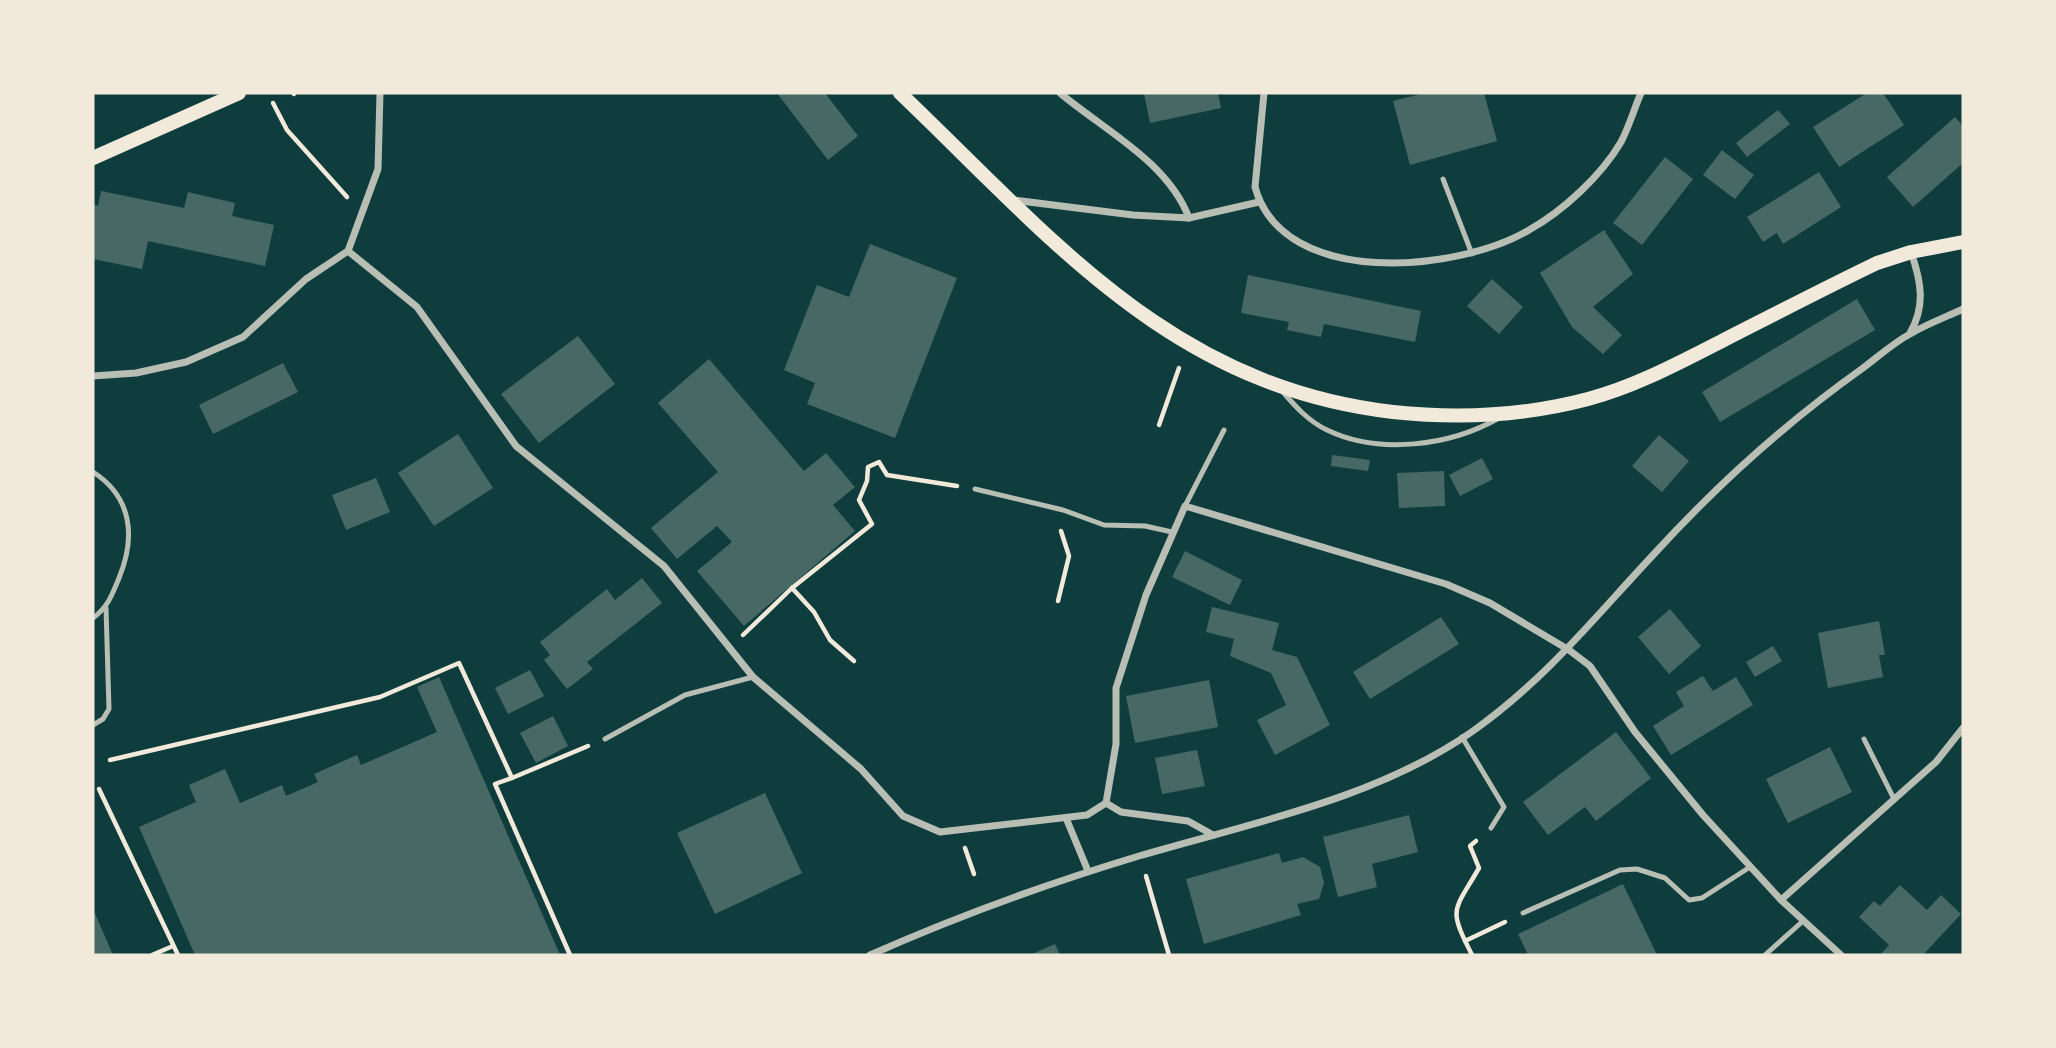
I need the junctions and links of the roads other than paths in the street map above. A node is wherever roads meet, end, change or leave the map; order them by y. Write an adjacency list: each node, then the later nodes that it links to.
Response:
1 (239, 93): 7 (main road)
2 (380, 93): 13 (street)
3 (900, 93): 9 (main road)
4 (1060, 93): 11 (street)
5 (1264, 93): 10 (street)
6 (1641, 93): 15 (street)
7 (93, 158)
8 (1443, 179): 15 (lane)
9 (1012, 200): 11 (street); 19 (main road)
10 (1259, 202): 11 (street); 15 (street)
11 (1189, 218)
12 (1963, 242): 14 (main road)
13 (348, 251): 18 (street); 29 (street)
14 (1911, 252): 17 (street); 20 (main road)
15 (1472, 254)
16 (1963, 309): 17 (street)
17 (1909, 334): 28 (street)
18 (93, 376)
19 (1280, 388): 20 (main road); 20 (lane)
20 (1508, 413)
21 (1224, 430): 24 (lane)
22 (93, 472): 26 (lane)
23 (975, 489): 25 (lane)
24 (1185, 506): 25 (street); 28 (street)
25 (1171, 532): 36 (street)
26 (106, 608): 27 (lane); 30 (lane)
27 (93, 618)
28 (1569, 650): 32 (street); 40 (street)
29 (753, 677): 33 (lane); 37 (street)
30 (93, 725)
31 (1963, 728): 35 (street)
32 (1462, 737): 38 (lane); 39 (street)
33 (605, 739)
34 (1864, 739): 35 (lane)
35 (1894, 799): 42 (street)
36 (1106, 803): 37 (street); 39 (street)
37 (1066, 818): 41 (street)
38 (1491, 828)
39 (1213, 835): 41 (street)
40 (1750, 867): 42 (street); 43 (lane)
41 (1088, 871): 45 (street)
42 (1781, 900): 44 (street)
43 (1523, 913)
44 (1803, 921): 46 (lane); 47 (street)
45 (870, 955)
46 (1765, 955)
47 (1841, 955)

